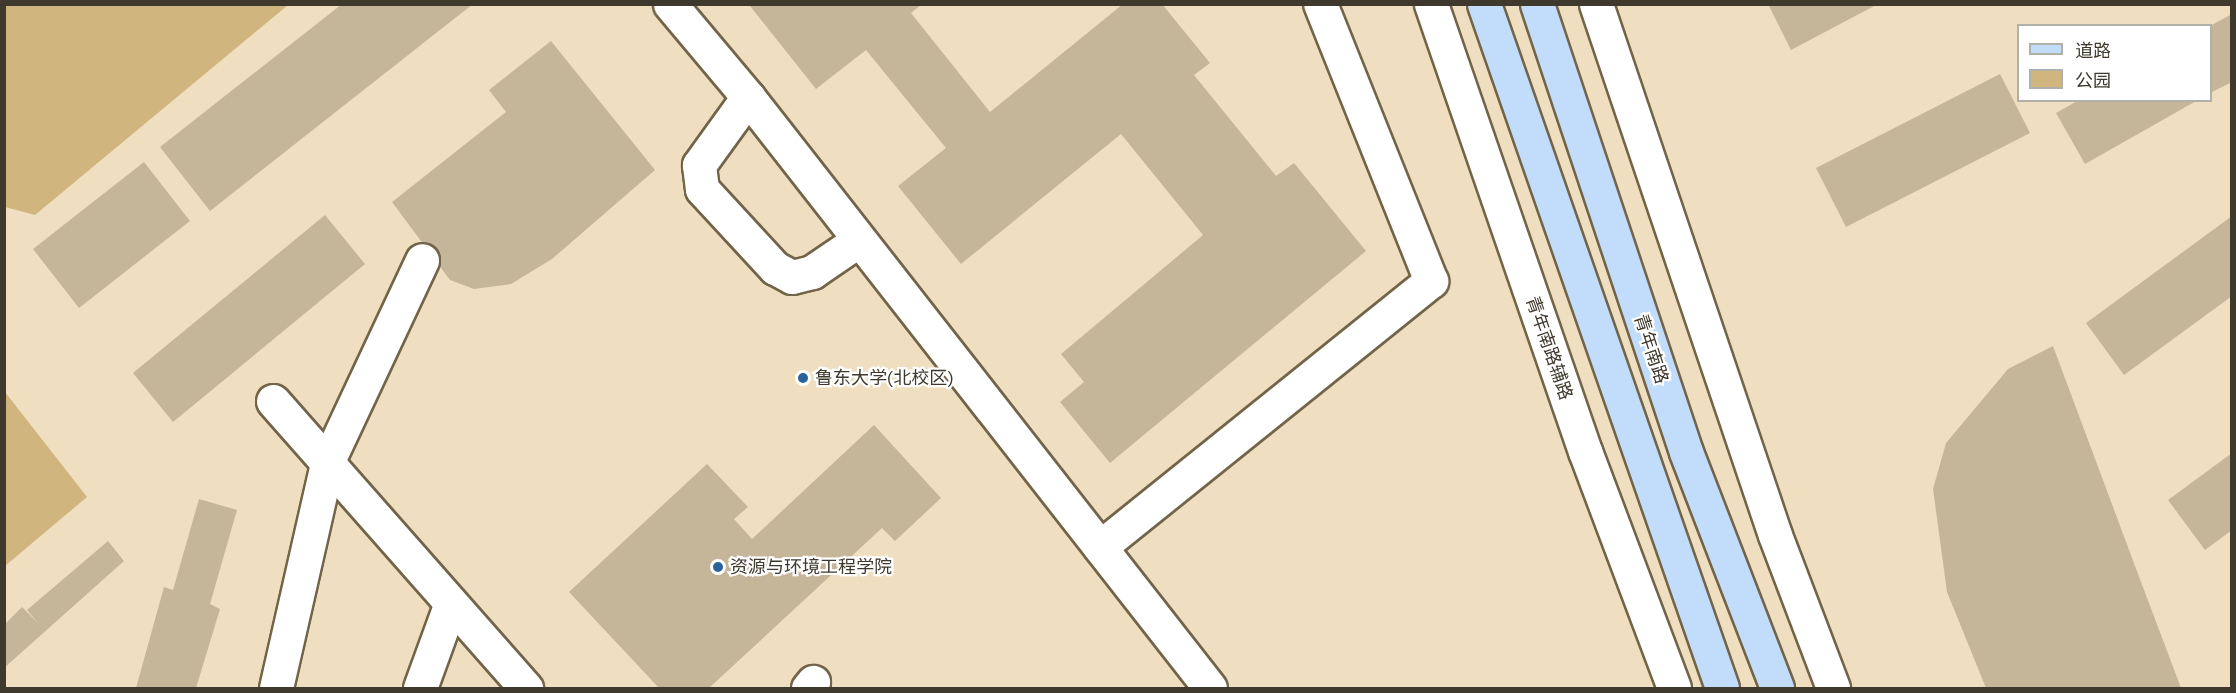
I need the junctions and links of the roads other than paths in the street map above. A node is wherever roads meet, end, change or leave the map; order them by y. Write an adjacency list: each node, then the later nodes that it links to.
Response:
1 (670, 4): 7 (lane)
2 (1320, 4): 12 (lane)
3 (1431, 4): 18 (lane, 青年南路辅路)
4 (1484, 4): 19 (main road)
5 (1537, 4): 20 (main road, 青年南路)
6 (1596, 4): 21 (lane)
7 (748, 97): 8 (lane); 8 (lane)
8 (859, 240): 12 (lane)
9 (422, 260): 11 (lane)
10 (273, 401): 11 (lane)
11 (327, 463): 13 (lane); 14 (lane)
12 (1100, 547): 17 (lane)
13 (451, 603): 15 (lane); 16 (lane)
14 (276, 688)
15 (420, 688)
16 (526, 688)
17 (1210, 688)
18 (1674, 688)
19 (1722, 688)
20 (1777, 688)
21 (1833, 688)

